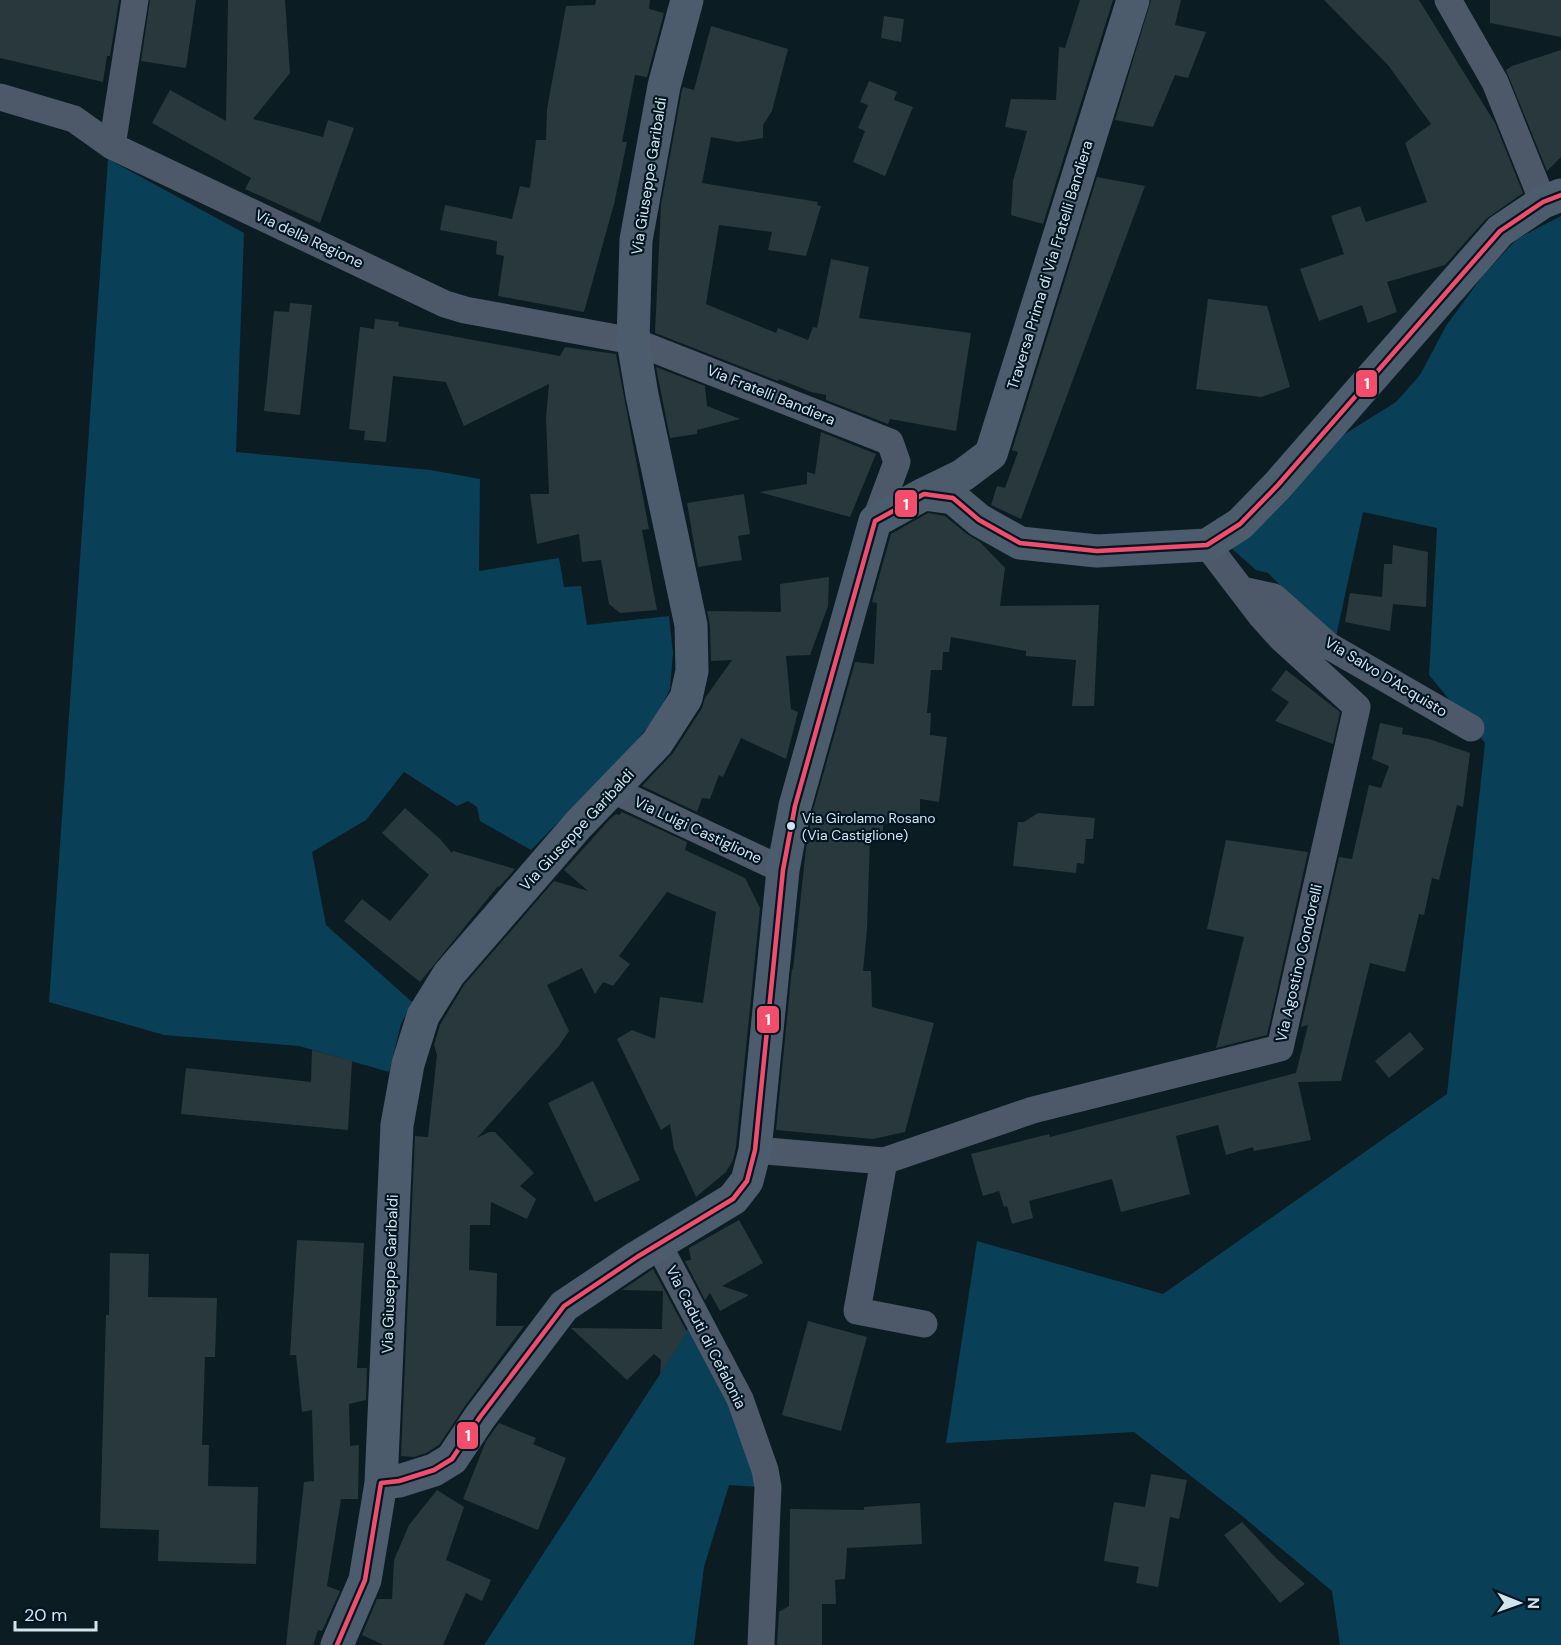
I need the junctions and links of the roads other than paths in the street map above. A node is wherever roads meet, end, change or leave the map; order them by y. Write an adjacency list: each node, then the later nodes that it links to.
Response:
1 (135, 0): 6 (street)
2 (687, 0): 8 (main road, Via Giuseppe Garibaldi)
3 (1133, 0): 9 (main road, Traversa Prima di Via Fratelli Bandiera)
4 (1448, 0): 7 (street)
5 (0, 97): 6 (street, Via della Regione)
6 (112, 146): 8 (street, Via della Regione)
7 (1552, 198): 11 (main road)
8 (633, 341): 10 (street, Via Fratelli Bandiera); 14 (main road, Via Giuseppe Garibaldi)
9 (924, 494): 10 (main road, Traversa Prima di Via Fratelli Bandiera); 11 (main road)
10 (875, 521): 15 (main road)
11 (1207, 545): 12 (street, Via Agostino Condorelli)
12 (1242, 590): 13 (street, Via Salvo D'Acquisto); 17 (street, Via Agostino Condorelli)
13 (1471, 728)
14 (613, 790): 15 (street, Via Luigi Castiglione); 20 (main road, Via Giuseppe Garibaldi)
15 (783, 870): 16 (main road)
16 (755, 1150): 17 (street, Via Agostino Condorelli); 18 (main road)
17 (884, 1161): 19 (street)
18 (658, 1244): 20 (main road); 21 (street, Via Caduti di Cefalonia)
19 (924, 1324)
20 (381, 1483): 22 (main road, Via Giuseppe Garibaldi)
21 (762, 1644)
22 (337, 1645)

